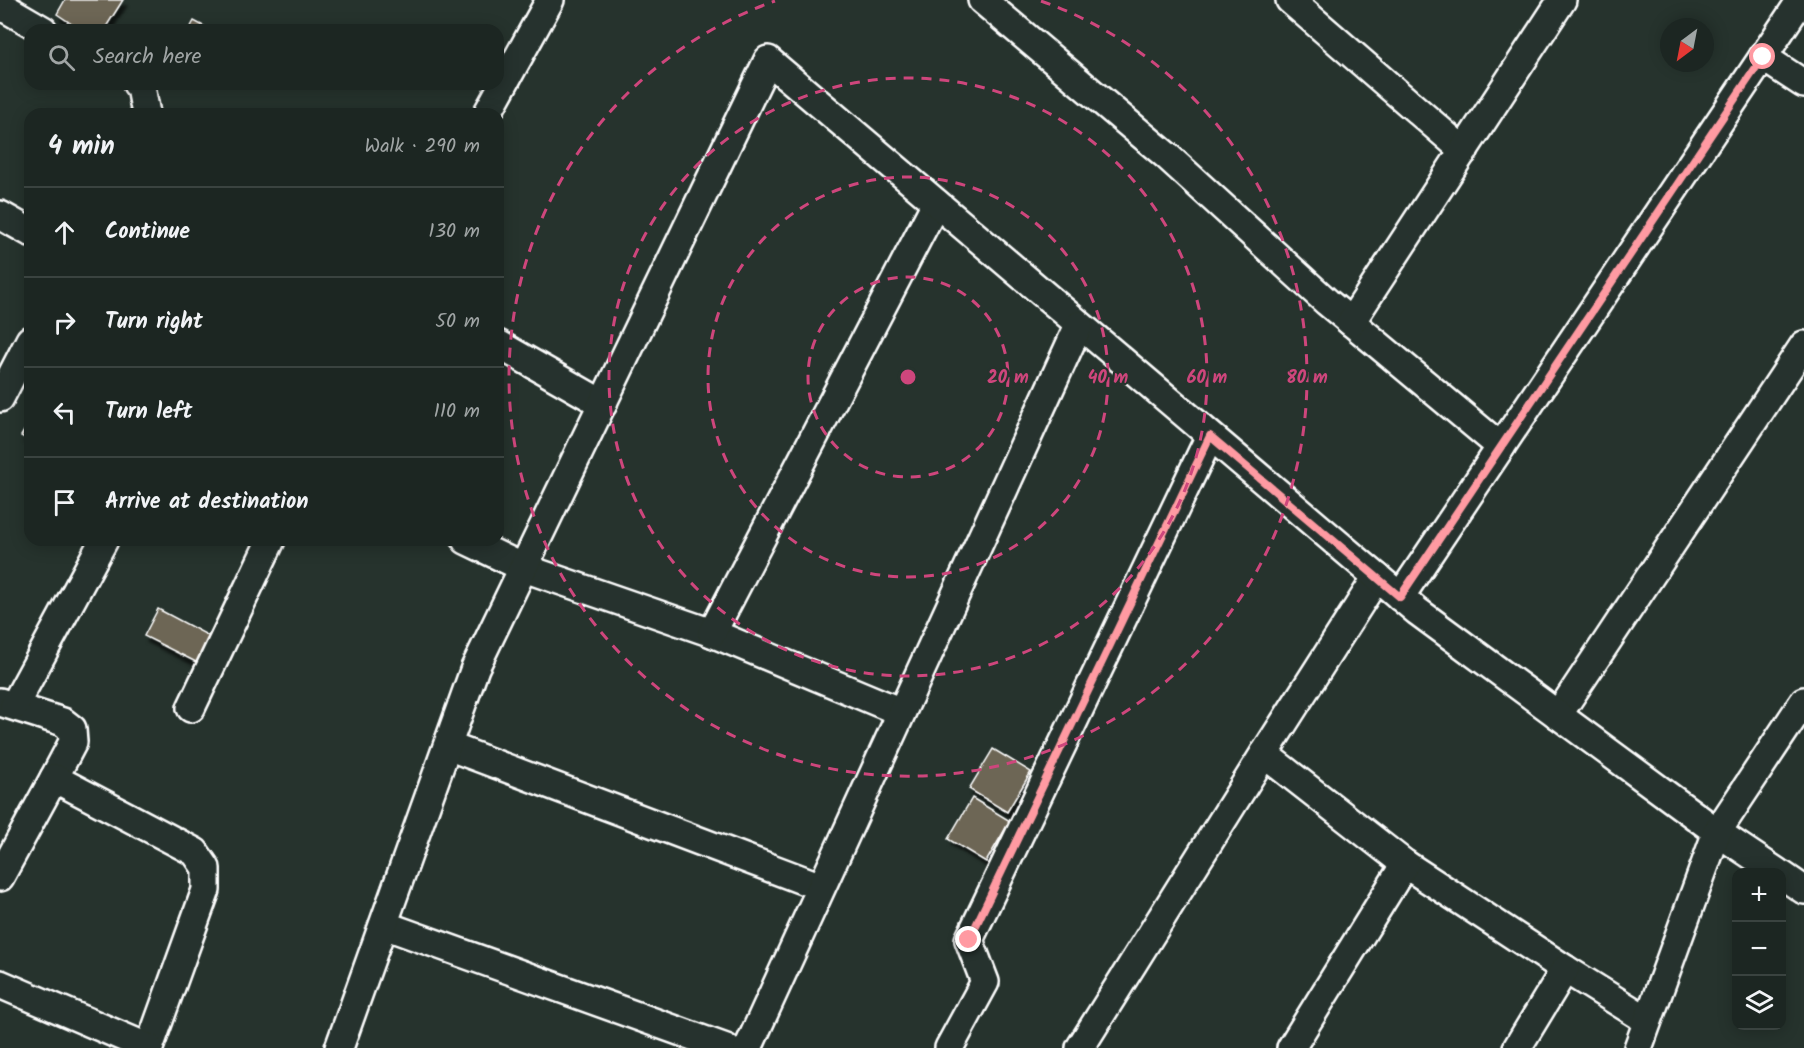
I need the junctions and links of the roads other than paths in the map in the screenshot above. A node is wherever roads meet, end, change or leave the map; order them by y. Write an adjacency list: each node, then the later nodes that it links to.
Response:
1 (982, 0): 19 (street)
2 (1290, 0): 15 (street)
3 (1562, 0): 15 (street)
4 (1801, 0): 8 (street)
5 (546, 1): 9 (street)
6 (0, 5): 7 (street)
7 (33, 24)
8 (1763, 57): 10 (street); 27 (street)
9 (504, 81)
10 (1804, 84)
11 (142, 90): 13 (street)
12 (500, 90): 14 (street)
13 (145, 108)
14 (490, 108)
15 (1464, 151): 19 (street)
16 (936, 203): 20 (street); 25 (street); 34 (street)
17 (0, 215): 18 (street)
18 (24, 229)
19 (1352, 322): 27 (street)
20 (1079, 325): 26 (street); 38 (street)
21 (1804, 345): 39 (street)
22 (504, 347): 25 (street)
23 (24, 352): 24 (street)
24 (0, 398)
25 (603, 404): 31 (street)
26 (1210, 436): 32 (street); 58 (street)
27 (1501, 447): 33 (street)
28 (100, 546): 36 (street)
29 (268, 546): 37 (street)
30 (478, 546): 31 (street)
31 (524, 568): 34 (street); 40 (street)
32 (1377, 577): 33 (street); 41 (street)
33 (1400, 597): 39 (street)
34 (712, 633): 38 (street)
35 (1804, 701): 43 (street)
36 (7, 704): 42 (street)
37 (191, 708)
38 (901, 712): 48 (street)
39 (1558, 715): 43 (street)
40 (448, 746): 48 (street); 50 (street)
41 (1264, 754): 44 (street); 59 (street)
42 (54, 778): 46 (street); 54 (street)
43 (1717, 832): 45 (street); 53 (street)
44 (1405, 864): 51 (street); 60 (street)
45 (1770, 868)
46 (0, 877)
47 (1786, 878): 49 (street)
48 (821, 888): 57 (street)
49 (1804, 890)
50 (384, 925): 55 (street); 56 (street)
51 (1565, 969): 53 (street); 61 (street)
52 (0, 984): 54 (street)
53 (1647, 1020): 62 (street)
54 (149, 1048)
55 (339, 1048)
56 (726, 1048)
57 (748, 1048)
58 (949, 1048)
59 (1080, 1048)
60 (1292, 1048)
61 (1517, 1048)
62 (1638, 1048)

